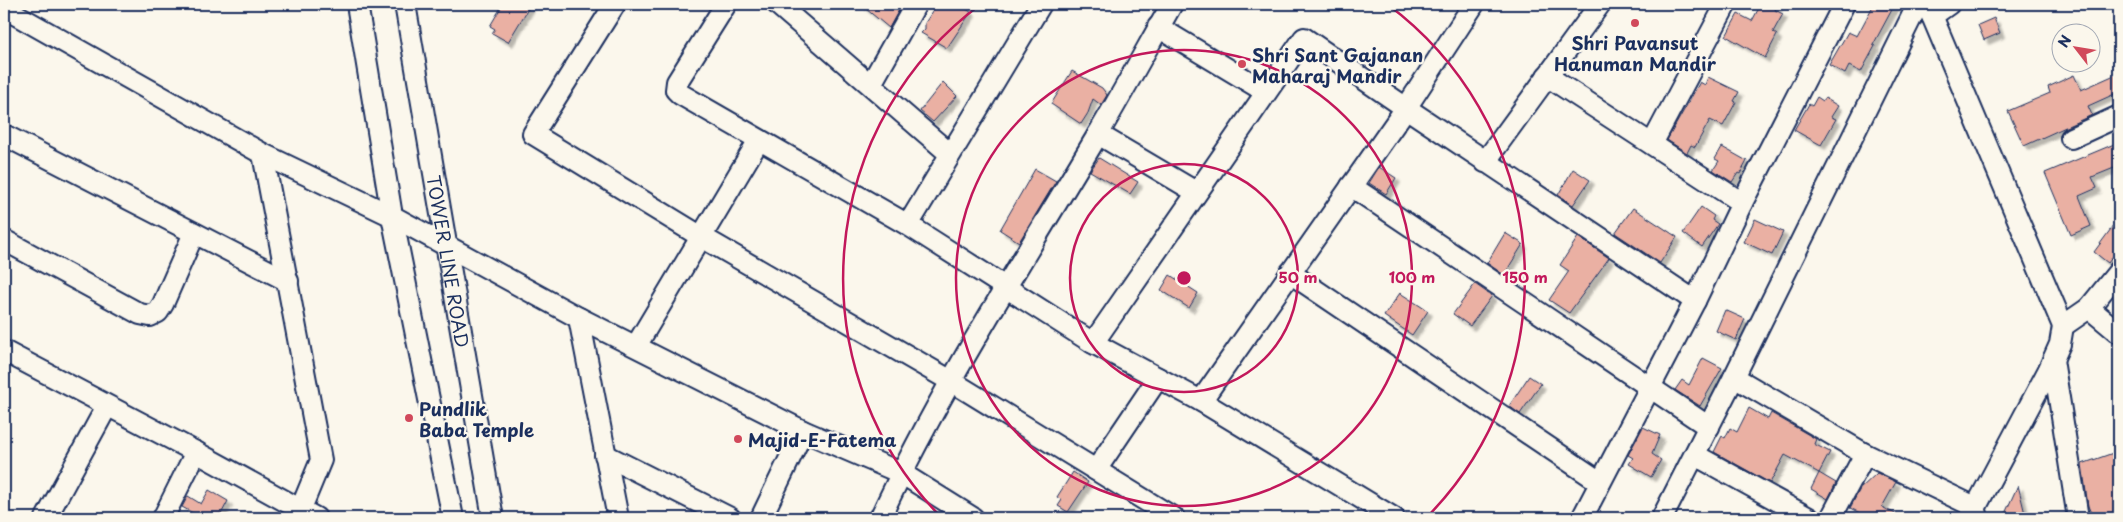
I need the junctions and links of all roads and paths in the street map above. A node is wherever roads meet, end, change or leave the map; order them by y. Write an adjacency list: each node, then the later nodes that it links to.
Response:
1 (357, 4): 33 (street)
2 (405, 4): 38 (street, TOWER LINE ROAD)
3 (615, 4): 36 (street)
4 (726, 4): 25 (street)
5 (916, 4): 18 (street)
6 (1041, 4): 28 (street)
7 (1172, 4): 16 (street)
8 (1474, 4): 20 (street)
9 (1600, 4): 17 (street)
10 (1726, 4): 26 (street)
11 (1844, 4): 32 (street)
12 (1949, 4): 15 (street)
13 (780, 5): 18 (street)
14 (4, 8): 27 (street)
15 (1926, 8): 46 (street); 52 (street)
16 (1158, 28): 19 (street); 22 (street)
17 (1547, 76): 26 (street); 29 (street)
18 (871, 84): 28 (street)
19 (1266, 92): 20 (street); 31 (street)
20 (1406, 108): 29 (street); 30 (street)
21 (2119, 116): 24 (street)
22 (1098, 134): 31 (street); 42 (street)
23 (4, 135): 35 (street)
24 (2071, 138)
25 (759, 140): 34 (street); 36 (street)
26 (1652, 144): 32 (street)
27 (263, 154): 33 (street); 41 (street)
28 (950, 154): 34 (street)
29 (1485, 162): 43 (street)
30 (1351, 186): 40 (street); 55 (street)
31 (1196, 192): 48 (street)
32 (1742, 203): 43 (street)
33 (392, 216): 38 (street); 71 (street)
34 (908, 225): 42 (street)
35 (194, 233): 37 (street); 41 (street)
36 (700, 236): 49 (street); 54 (street)
37 (4, 240)
38 (448, 246): 45 (street); 72 (street, TOWER LINE ROAD)
39 (2119, 271): 44 (street)
40 (1290, 272): 56 (street); 66 (street)
41 (288, 281): 68 (street)
42 (1005, 287): 48 (street); 54 (street)
43 (1695, 301): 55 (street)
44 (2089, 308): 46 (street); 47 (street)
45 (579, 318): 49 (street); 63 (street)
46 (2063, 326): 51 (street)
47 (2119, 333)
48 (1093, 342): 53 (street)
49 (636, 346): 59 (street)
50 (6, 359): 57 (street)
51 (2053, 360): 67 (street); 84 (street)
52 (1734, 377): 58 (street); 62 (street)
53 (1158, 378): 56 (street); 64 (street)
54 (951, 381): 64 (street); 65 (street)
55 (1649, 387): 58 (street); 66 (street)
56 (1201, 401): 79 (street)
57 (108, 406): 60 (street); 69 (street)
58 (1709, 427): 61 (street)
59 (803, 431): 65 (street); 75 (street)
60 (196, 452): 68 (street); 70 (street)
61 (1695, 454): 81 (street); 82 (street)
62 (1865, 454): 67 (street); 83 (street)
63 (606, 455): 73 (street); 74 (street)
64 (1096, 470): 78 (street)
65 (901, 474): 76 (street); 77 (street)
66 (1600, 482): 80 (street)
67 (1974, 515)
68 (305, 516)
69 (46, 518)
70 (163, 518)
71 (453, 518)
72 (493, 518)
73 (618, 518)
74 (730, 518)
75 (761, 518)
76 (880, 518)
77 (973, 518)
78 (1174, 518)
79 (1394, 518)
80 (1582, 518)
81 (1662, 518)
82 (1810, 518)
83 (1831, 518)
84 (2078, 518)

